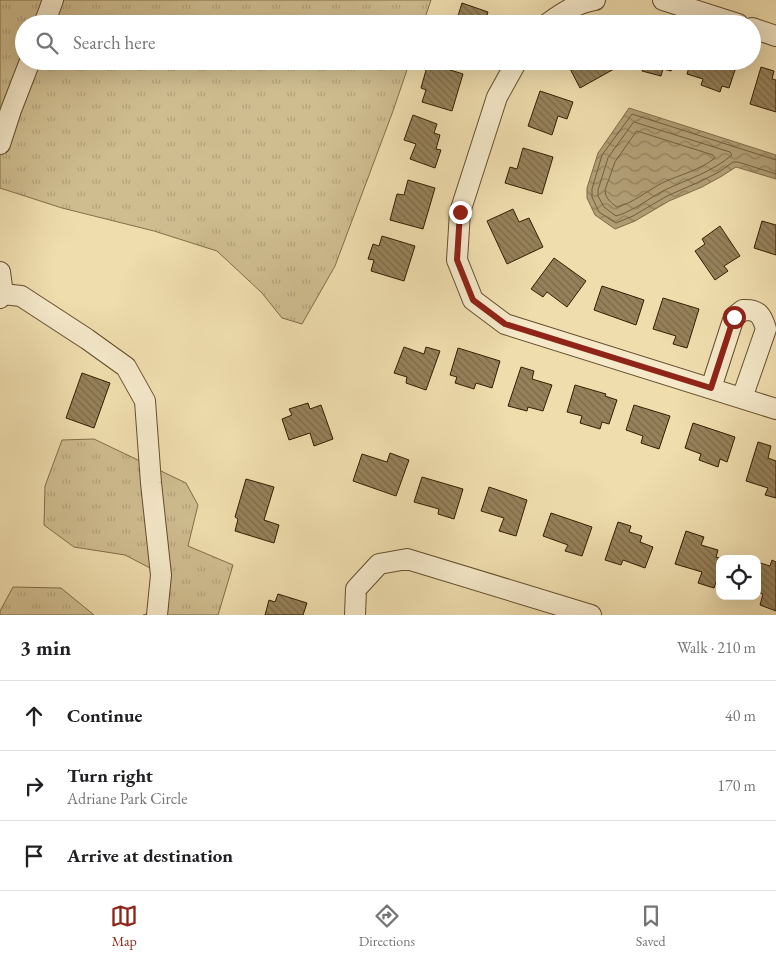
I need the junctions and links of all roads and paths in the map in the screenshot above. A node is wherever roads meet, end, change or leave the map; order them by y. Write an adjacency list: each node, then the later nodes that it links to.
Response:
1 (53, 0): 4 (street)
2 (595, 0): 5 (street)
3 (663, 0): 6 (street)
4 (47, 15)
5 (559, 15)
6 (710, 15)
7 (761, 31): 8 (street)
8 (776, 36)
9 (26, 70): 11 (street)
10 (513, 70): 14 (street)
11 (0, 144)
12 (0, 272): 13 (street)
13 (1, 296): 17 (street)
14 (711, 388): 15 (street); 15 (street)
15 (742, 398): 16 (street)
16 (776, 409)
17 (157, 615)
18 (355, 615): 19 (street)
19 (591, 615)

